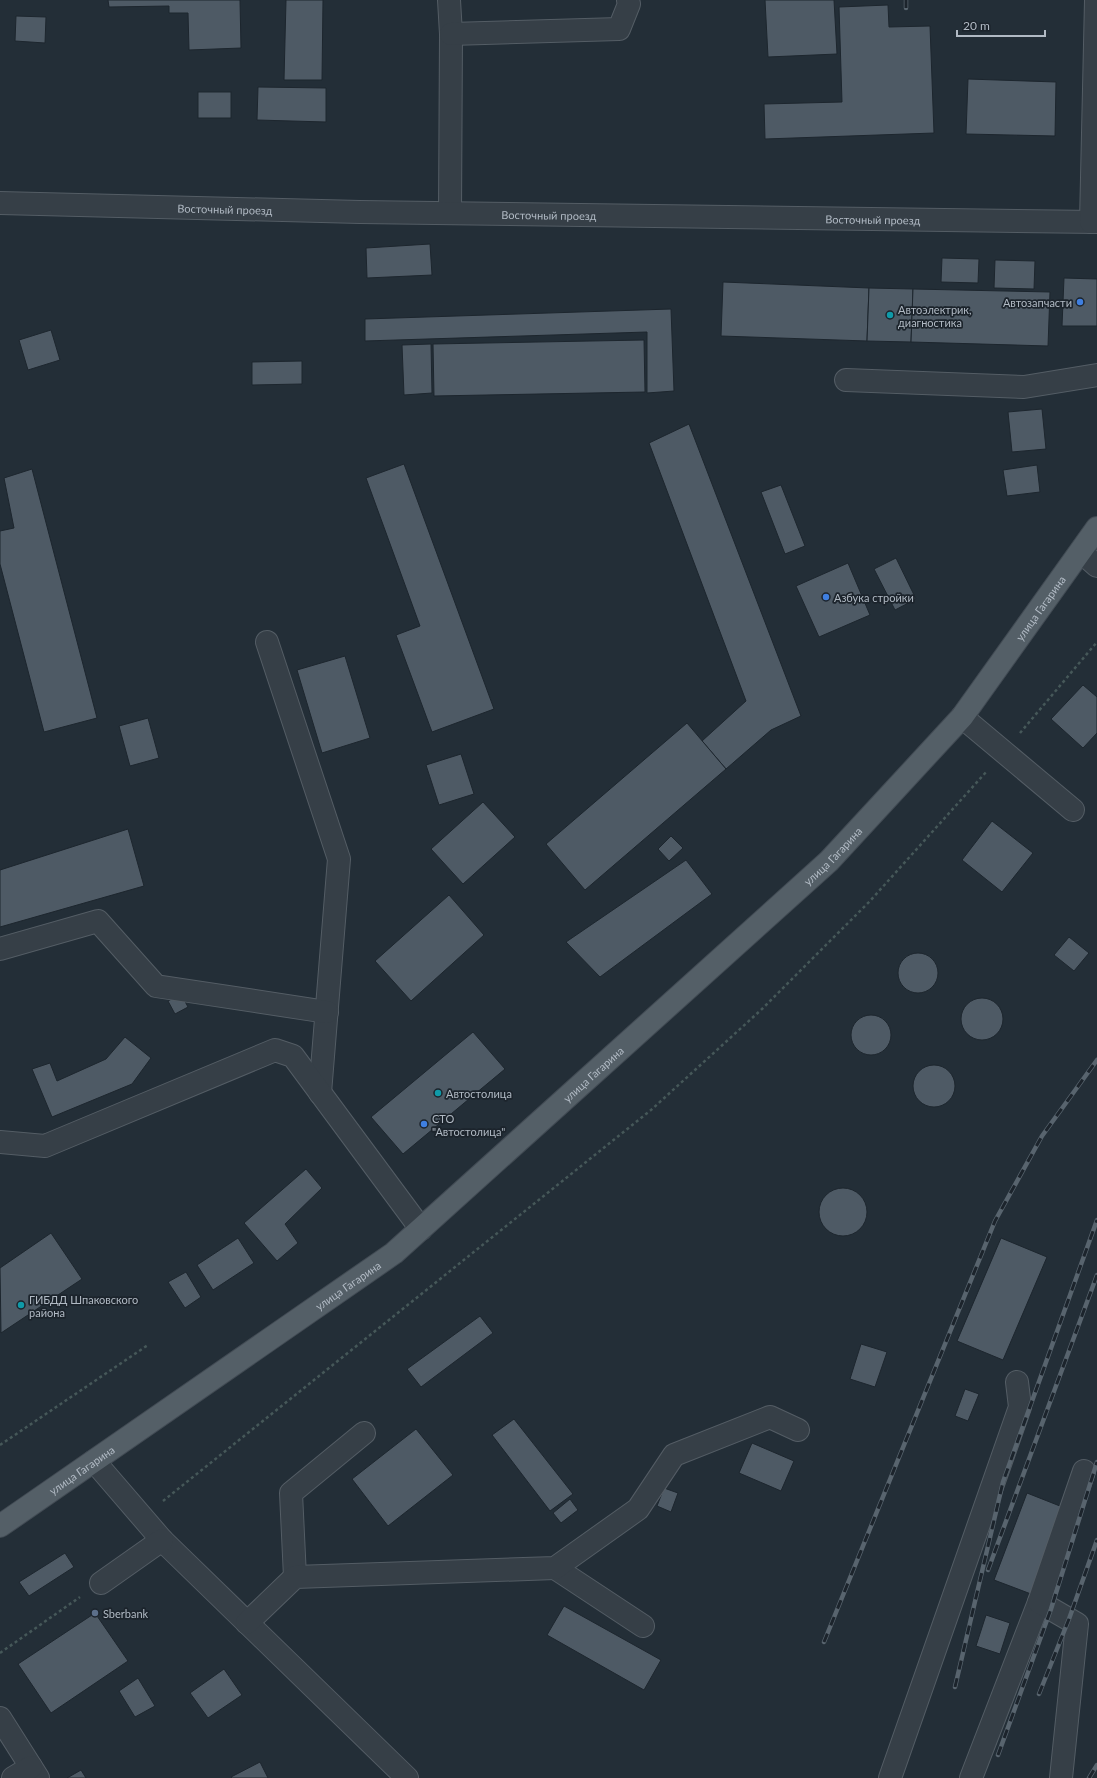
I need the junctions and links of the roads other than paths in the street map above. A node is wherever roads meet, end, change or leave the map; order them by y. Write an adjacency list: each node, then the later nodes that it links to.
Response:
1 (449, 0): 4 (street)
2 (628, 0): 4 (street)
3 (1096, 0): 7 (street)
4 (451, 34): 6 (street)
5 (0, 203): 6 (street, Восточный проезд)
6 (450, 213): 7 (street, Восточный проезд)
7 (1094, 222)
8 (1097, 375): 9 (street)
9 (846, 380)
10 (1097, 528): 11 (main road, улица Гагарина)
11 (1081, 552): 12 (street); 14 (main road, улица Гагарина)
12 (1097, 566)
13 (268, 642): 17 (street)
14 (962, 717): 15 (street); 20 (main road, улица Гагарина)
15 (1073, 810)
16 (0, 949): 17 (street)
17 (327, 1012): 18 (street)
18 (320, 1093): 19 (street); 20 (street)
19 (0, 1142)
20 (421, 1229): 24 (main road, улица Гагарина)
21 (1017, 1382): 37 (street)
22 (798, 1430): 28 (street)
23 (364, 1433): 29 (street)
24 (94, 1461): 26 (main road, улица Гагарина); 27 (street)
25 (1084, 1471): 31 (street)
26 (0, 1526)
27 (162, 1540): 30 (street); 32 (street)
28 (555, 1568): 29 (street); 33 (street)
29 (295, 1577): 32 (street)
30 (101, 1583)
31 (1039, 1602): 38 (street); 39 (street)
32 (247, 1623): 36 (street)
33 (643, 1626)
34 (0, 1718): 35 (street)
35 (28, 1774)
36 (407, 1778)
37 (890, 1778)
38 (971, 1778)
39 (1061, 1778)

